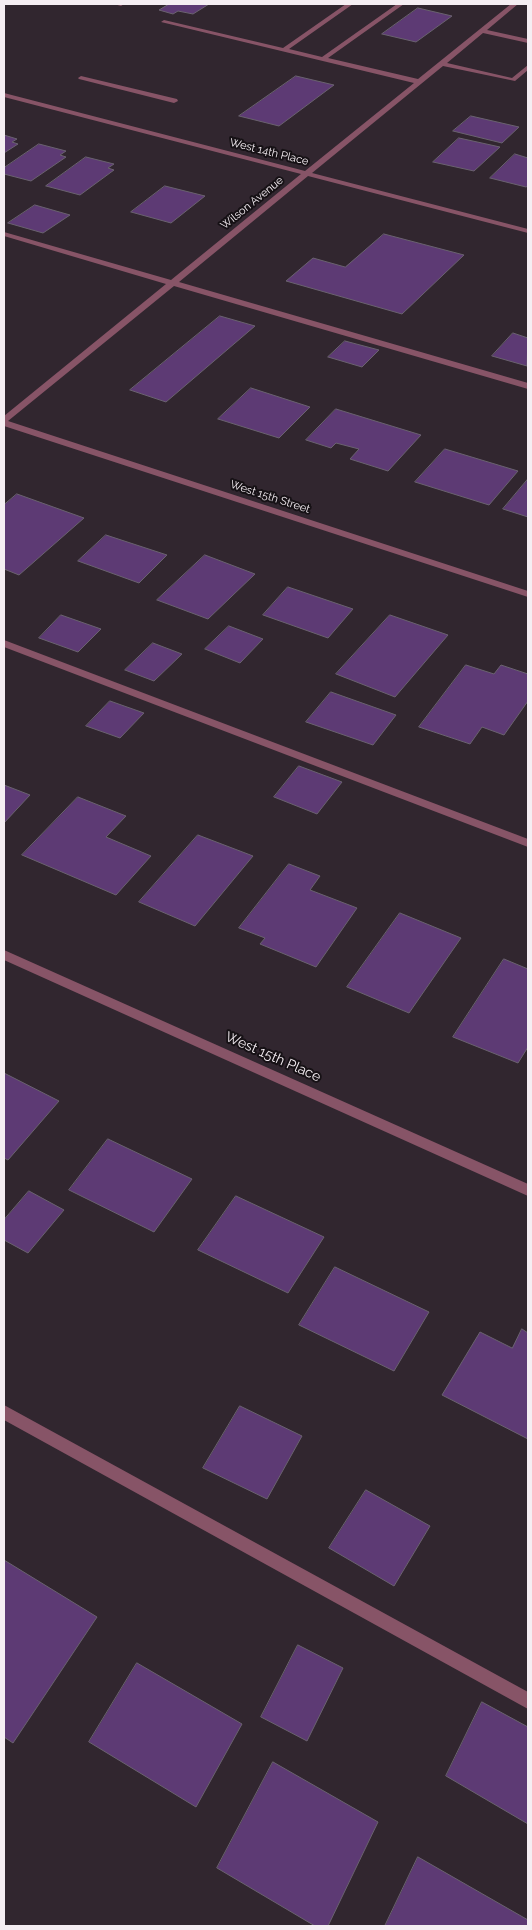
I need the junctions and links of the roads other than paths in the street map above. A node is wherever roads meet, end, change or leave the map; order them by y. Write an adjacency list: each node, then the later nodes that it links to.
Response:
1 (350, 4): 7 (street)
2 (401, 4): 8 (street)
3 (515, 4): 5 (street, Wilson Avenue)
4 (164, 22): 7 (street)
5 (482, 31): 6 (street); 9 (street, Wilson Avenue)
6 (528, 41)
7 (284, 50): 8 (street)
8 (323, 59): 12 (street)
9 (441, 64): 10 (street); 12 (street, Wilson Avenue)
10 (528, 67)
11 (81, 78): 14 (street)
12 (420, 82): 15 (street, Wilson Avenue)
13 (4, 95): 15 (street, West 14th Place)
14 (174, 101)
15 (307, 173): 16 (street, West 14th Place); 18 (street, Wilson Avenue)
16 (528, 231)
17 (4, 234): 18 (street)
18 (174, 282): 19 (street); 20 (street, Wilson Avenue)
19 (528, 386)
20 (4, 422): 21 (street, West 15th Street)
21 (528, 594)
22 (4, 643): 23 (street)
23 (528, 844)
24 (4, 955): 25 (street, West 15th Place)
25 (528, 1190)
26 (4, 1412): 27 (street)
27 (528, 1701)

